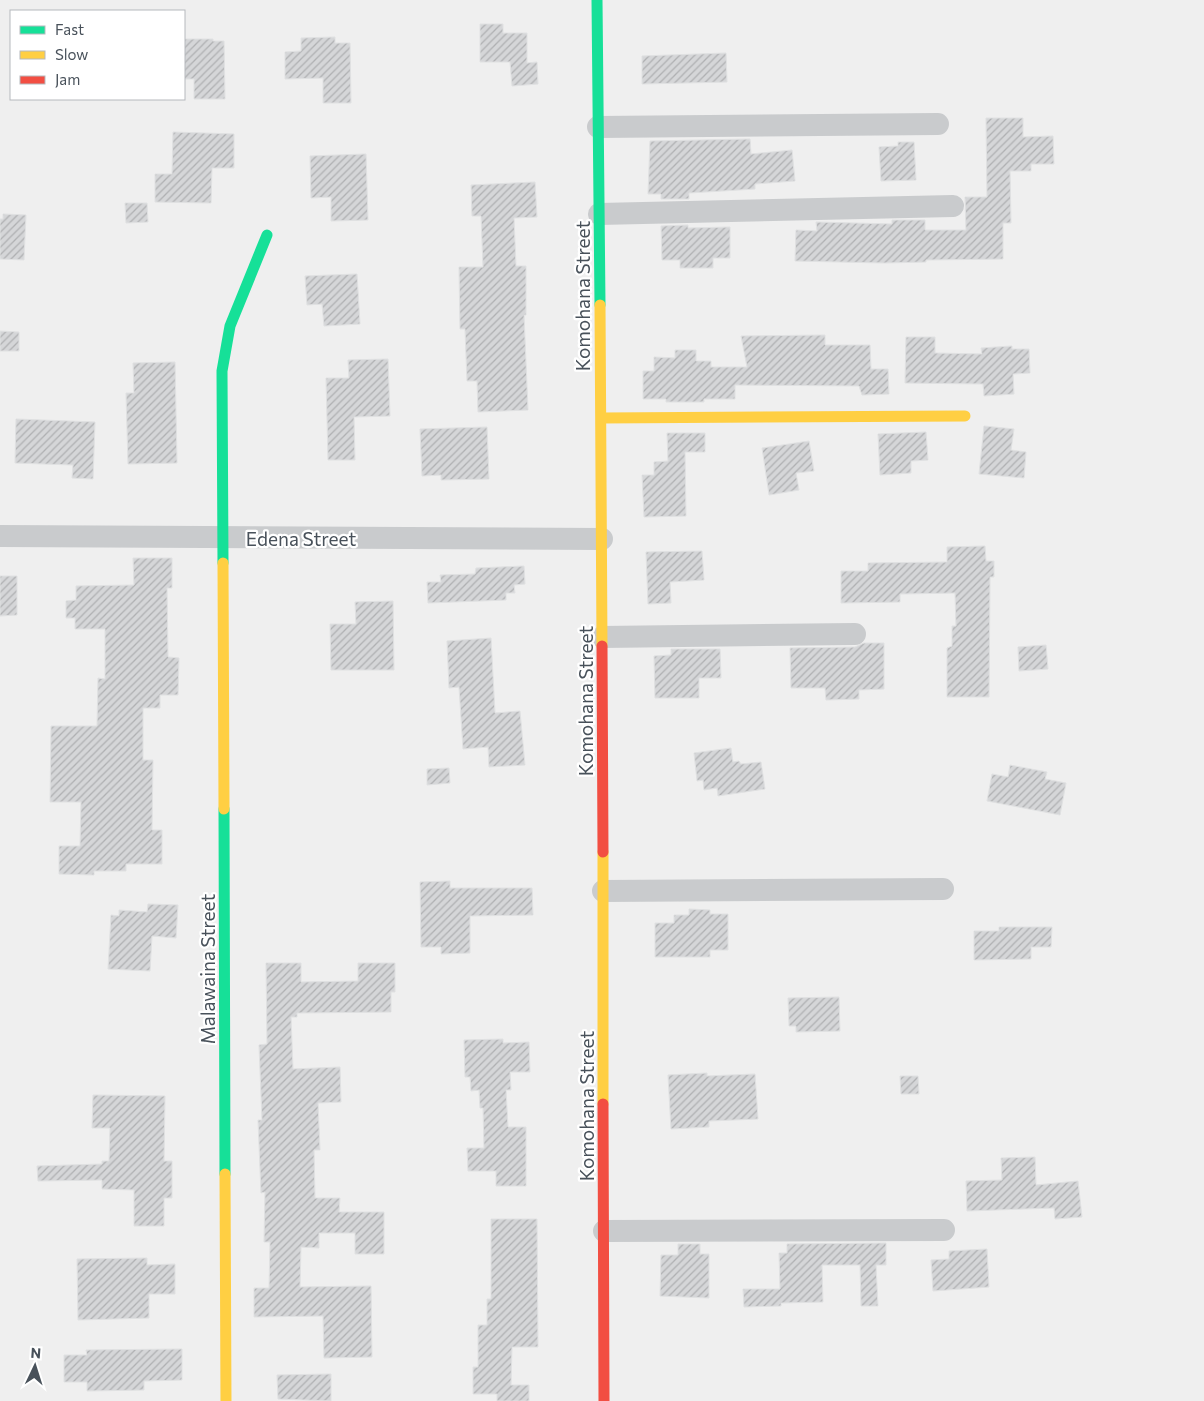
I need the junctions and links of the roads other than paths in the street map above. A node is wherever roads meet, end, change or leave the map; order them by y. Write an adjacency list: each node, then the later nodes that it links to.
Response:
1 (598, 0): 3 (street, Komohana Street)
2 (938, 124): 3 (street)
3 (598, 127): 5 (street, Komohana Street)
4 (953, 206): 5 (street)
5 (599, 214): 8 (street, Komohana Street)
6 (267, 234): 10 (street, Malawaina Street)
7 (965, 416): 8 (street)
8 (601, 418): 11 (street, Komohana Street)
9 (0, 536): 10 (street, Edena Street)
10 (223, 538): 11 (street, Edena Street); 18 (street, Malawaina Street)
11 (602, 539): 13 (street, Komohana Street)
12 (856, 634): 13 (street)
13 (602, 637): 15 (street, Komohana Street)
14 (943, 889): 15 (street)
15 (603, 891): 17 (street, Komohana Street)
16 (944, 1230): 17 (street)
17 (604, 1231): 19 (street, Komohana Street)
18 (226, 1401)
19 (604, 1401)

